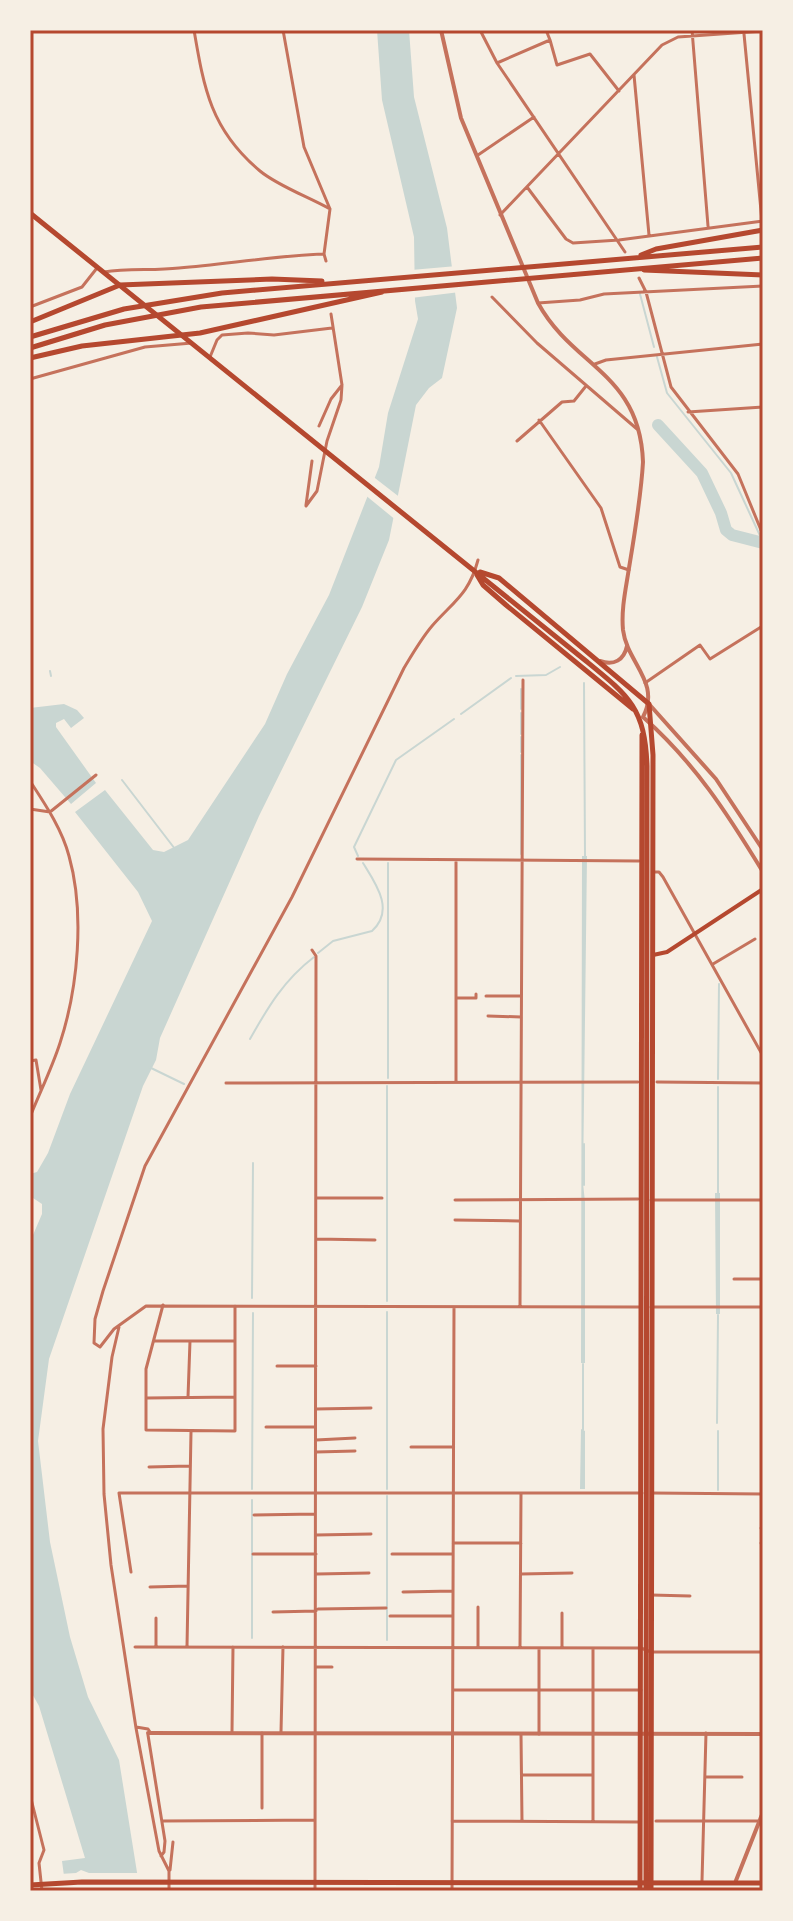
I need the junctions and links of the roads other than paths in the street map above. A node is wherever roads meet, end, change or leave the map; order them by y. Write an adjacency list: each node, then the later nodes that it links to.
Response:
1 (194, 30): 18 (street)
2 (283, 30): 18 (street)
3 (441, 30): 16 (street)
4 (480, 30): 11 (street)
5 (546, 30): 10 (street)
6 (692, 30): 9 (street)
7 (743, 31): 8 (street); 9 (street); 21 (street)
8 (763, 31)
9 (692, 37): 12 (street); 22 (street)
10 (550, 40): 11 (street); 13 (street)
11 (497, 63): 14 (street)
12 (634, 75): 13 (street); 24 (street)
13 (619, 91): 15 (street)
14 (534, 117): 15 (street); 16 (street)
15 (559, 153): 17 (street); 25 (street)
16 (476, 156): 20 (street)
17 (527, 187): 20 (street); 25 (street)
18 (330, 209): 28 (street)
19 (30, 213): 32 (main road)
20 (500, 215): 43 (street)
21 (763, 221): 22 (street)
22 (708, 226): 24 (street)
23 (763, 230): 29 (main road)
24 (649, 235): 25 (street)
25 (619, 240): 27 (street)
26 (763, 247): 29 (main road)
27 (625, 252)
28 (324, 254): 31 (street); 34 (street)
29 (636, 257): 37 (main road)
30 (763, 258): 33 (main road)
31 (326, 261)
32 (97, 267): 34 (main road); 44 (street)
33 (639, 269): 35 (main road); 41 (main road)
34 (104, 272): 38 (main road)
35 (763, 275)
36 (639, 278): 40 (street)
37 (342, 282): 38 (main road); 49 (main road)
38 (120, 285): 46 (main road); 48 (main road)
39 (763, 286): 40 (street)
40 (646, 292): 43 (street); 53 (street)
41 (353, 296): 48 (main road); 52 (main road)
42 (492, 297): 59 (street)
43 (538, 303): 56 (street)
44 (30, 307)
45 (331, 314): 47 (street)
46 (30, 322)
47 (332, 328): 55 (street); 58 (street)
48 (182, 336): 50 (main road); 54 (main road)
49 (30, 337)
50 (192, 343): 55 (main road); 57 (street)
51 (763, 344): 53 (street)
52 (30, 348)
53 (662, 354): 56 (street); 61 (street)
54 (30, 358)
55 (210, 358): 66 (main road)
56 (595, 364): 64 (street)
57 (30, 379)
58 (342, 385): 63 (street); 66 (street)
59 (586, 386): 62 (street); 64 (street)
60 (763, 407): 61 (street)
61 (688, 412): 68 (street)
62 (539, 420): 65 (street); 70 (street)
63 (319, 426)
64 (638, 430): 70 (street)
65 (517, 441)
66 (325, 451): 67 (street); 71 (main road)
67 (312, 461)
68 (763, 535)
69 (478, 560): 71 (street)
70 (629, 570): 73 (street)
71 (475, 571): 74 (main road); 78 (main road); 136 (street); 256 (main road)
72 (763, 628): 76 (street)
73 (627, 646): 74 (street); 76 (street)
74 (600, 661): 77 (main road)
75 (523, 680): 87 (street)
76 (645, 683): 77 (street)
77 (649, 704): 78 (street); 79 (main road); 84 (street)
78 (643, 717): 79 (street); 88 (main road)
79 (652, 725): 89 (main road); 90 (street)
80 (96, 775): 83 (street)
81 (30, 781): 83 (street)
82 (30, 809): 83 (street)
83 (50, 812): 113 (street)
84 (763, 850)
85 (357, 859): 86 (street)
86 (456, 860): 87 (street); 101 (street)
87 (522, 860): 88 (street); 100 (street)
88 (643, 861): 95 (main road)
89 (652, 872): 92 (street); 96 (main road)
90 (763, 872)
91 (763, 889): 92 (main road)
92 (696, 934): 96 (main road); 97 (street)
93 (755, 939): 97 (street)
94 (312, 950): 111 (street)
95 (643, 955): 96 (main road); 133 (main road)
96 (652, 955): 120 (main road)
97 (712, 965): 104 (street)
98 (476, 994): 101 (street)
99 (486, 996): 100 (street)
100 (521, 996): 103 (street)
101 (456, 998): 106 (street)
102 (488, 1016): 103 (street)
103 (521, 1017): 107 (street)
104 (763, 1056)
105 (30, 1061): 113 (street)
106 (456, 1082): 107 (street); 111 (street)
107 (521, 1082): 108 (street); 117 (street)
108 (638, 1082)
109 (657, 1082): 112 (street)
110 (226, 1083): 111 (street)
111 (316, 1083): 115 (street)
112 (763, 1083)
113 (41, 1090): 114 (street)
114 (30, 1117)
115 (316, 1198): 116 (street); 124 (street)
116 (382, 1198)
117 (519, 1198): 118 (street); 119 (street); 123 (street)
118 (638, 1199)
119 (455, 1200)
120 (651, 1200): 121 (street); 134 (main road)
121 (763, 1200)
122 (455, 1220): 123 (street)
123 (519, 1221): 131 (street)
124 (316, 1239): 125 (street); 130 (street)
125 (375, 1240)
126 (734, 1279): 127 (street)
127 (763, 1279)
128 (163, 1305): 129 (street); 136 (street); 137 (street)
129 (235, 1306): 130 (street); 139 (street)
130 (317, 1306): 132 (street); 141 (street)
131 (520, 1306): 132 (street); 133 (street)
132 (454, 1307): 153 (street)
133 (643, 1307): 134 (street); 162 (main road)
134 (651, 1307): 135 (street); 163 (main road)
135 (763, 1307)
136 (119, 1327): 215 (street)
137 (154, 1341): 138 (street); 143 (street)
138 (190, 1341): 139 (street); 144 (street)
139 (235, 1341): 142 (street)
140 (277, 1366): 141 (street)
141 (316, 1366): 146 (street)
142 (235, 1397): 144 (street); 149 (street)
143 (146, 1398): 144 (street); 149 (street)
144 (188, 1398)
145 (371, 1408): 146 (street)
146 (316, 1409): 148 (street)
147 (266, 1427): 148 (street)
148 (315, 1427): 151 (street)
149 (191, 1432): 156 (street)
150 (355, 1438): 151 (street)
151 (316, 1440): 155 (street)
152 (411, 1447): 153 (street)
153 (453, 1447): 160 (street)
154 (355, 1451): 155 (street)
155 (316, 1452): 159 (street)
156 (190, 1466): 157 (street); 158 (street)
157 (149, 1467)
158 (190, 1491): 159 (street); 175 (street); 180 (street)
159 (316, 1492): 160 (street); 165 (street)
160 (453, 1493): 161 (street); 169 (street)
161 (521, 1493): 162 (street); 170 (street)
162 (642, 1493): 206 (main road)
163 (652, 1493): 164 (street); 184 (main road)
164 (763, 1494)
165 (316, 1514): 166 (street); 168 (street)
166 (254, 1515)
167 (371, 1534): 168 (street)
168 (316, 1535): 172 (street)
169 (453, 1543): 170 (street); 174 (street)
170 (521, 1543): 179 (street)
171 (253, 1554): 172 (street)
172 (316, 1554): 178 (street)
173 (392, 1554): 174 (street)
174 (453, 1554): 182 (street)
175 (131, 1572)
176 (369, 1573): 178 (street)
177 (572, 1573): 179 (street)
178 (316, 1574): 188 (street)
179 (521, 1574): 202 (street)
180 (188, 1586): 181 (street); 196 (street)
181 (150, 1587)
182 (453, 1591): 183 (street); 192 (street)
183 (403, 1592)
184 (651, 1595): 185 (street); 207 (main road)
185 (690, 1596)
186 (478, 1607): 201 (street)
187 (386, 1608): 188 (street)
188 (316, 1610): 189 (street); 199 (street)
189 (273, 1612)
190 (562, 1613): 204 (street)
191 (390, 1616): 192 (street)
192 (452, 1616): 200 (street)
193 (156, 1618): 195 (street)
194 (135, 1647): 195 (street)
195 (156, 1647): 196 (street)
196 (187, 1647): 197 (street)
197 (233, 1647): 198 (street); 217 (street)
198 (283, 1647): 199 (street); 219 (street)
199 (316, 1647): 200 (street); 209 (street)
200 (452, 1647): 201 (street); 211 (street)
201 (478, 1648): 202 (street)
202 (520, 1648): 203 (street)
203 (539, 1648): 204 (street); 212 (street)
204 (562, 1648): 205 (street)
205 (593, 1648): 206 (street); 213 (street)
206 (641, 1648): 207 (street); 214 (main road)
207 (651, 1652): 208 (street); 227 (main road)
208 (763, 1652)
209 (316, 1667): 210 (street); 221 (street)
210 (332, 1667)
211 (452, 1690): 212 (street); 222 (street)
212 (539, 1690): 213 (street); 224 (street)
213 (593, 1690): 214 (street); 225 (street)
214 (641, 1690): 226 (main road)
215 (136, 1727): 216 (street); 246 (street)
216 (150, 1733): 217 (street); 237 (street)
217 (232, 1733): 218 (street)
218 (262, 1733): 219 (street); 234 (street)
219 (281, 1733): 221 (street)
220 (706, 1733): 227 (street); 228 (street); 231 (street)
221 (316, 1734): 222 (street); 236 (street)
222 (452, 1734): 223 (street); 238 (street)
223 (521, 1734): 224 (street); 229 (street)
224 (539, 1734): 225 (street)
225 (593, 1734): 226 (street); 230 (street)
226 (641, 1734): 227 (street); 244 (main road)
227 (651, 1734): 256 (main road)
228 (763, 1734)
229 (522, 1775): 230 (street); 239 (street)
230 (593, 1775): 240 (street)
231 (705, 1777): 232 (street); 242 (street)
232 (742, 1777)
233 (30, 1795): 255 (street)
234 (262, 1808)
235 (763, 1812): 243 (street)
236 (315, 1820): 237 (street); 249 (street)
237 (162, 1821): 246 (street)
238 (452, 1821): 239 (street); 250 (street)
239 (522, 1821): 240 (street)
240 (593, 1821): 244 (street)
241 (656, 1821): 242 (street)
242 (705, 1821): 243 (street); 251 (street)
243 (761, 1821): 252 (street)
244 (640, 1822): 256 (main road)
245 (173, 1842): 247 (street)
246 (161, 1856): 247 (street)
247 (169, 1871): 248 (street)
248 (166, 1882): 249 (main road); 255 (main road); 257 (street)
249 (315, 1882): 250 (main road); 258 (street)
250 (452, 1883): 256 (main road); 259 (street)
251 (702, 1883): 252 (main road); 256 (main road)
252 (735, 1883): 253 (main road); 260 (street)
253 (763, 1883)
254 (30, 1885): 255 (main road)
255 (44, 1886)
256 (645, 1888)
257 (169, 1891)
258 (315, 1891)
259 (452, 1891)
260 (732, 1891)

